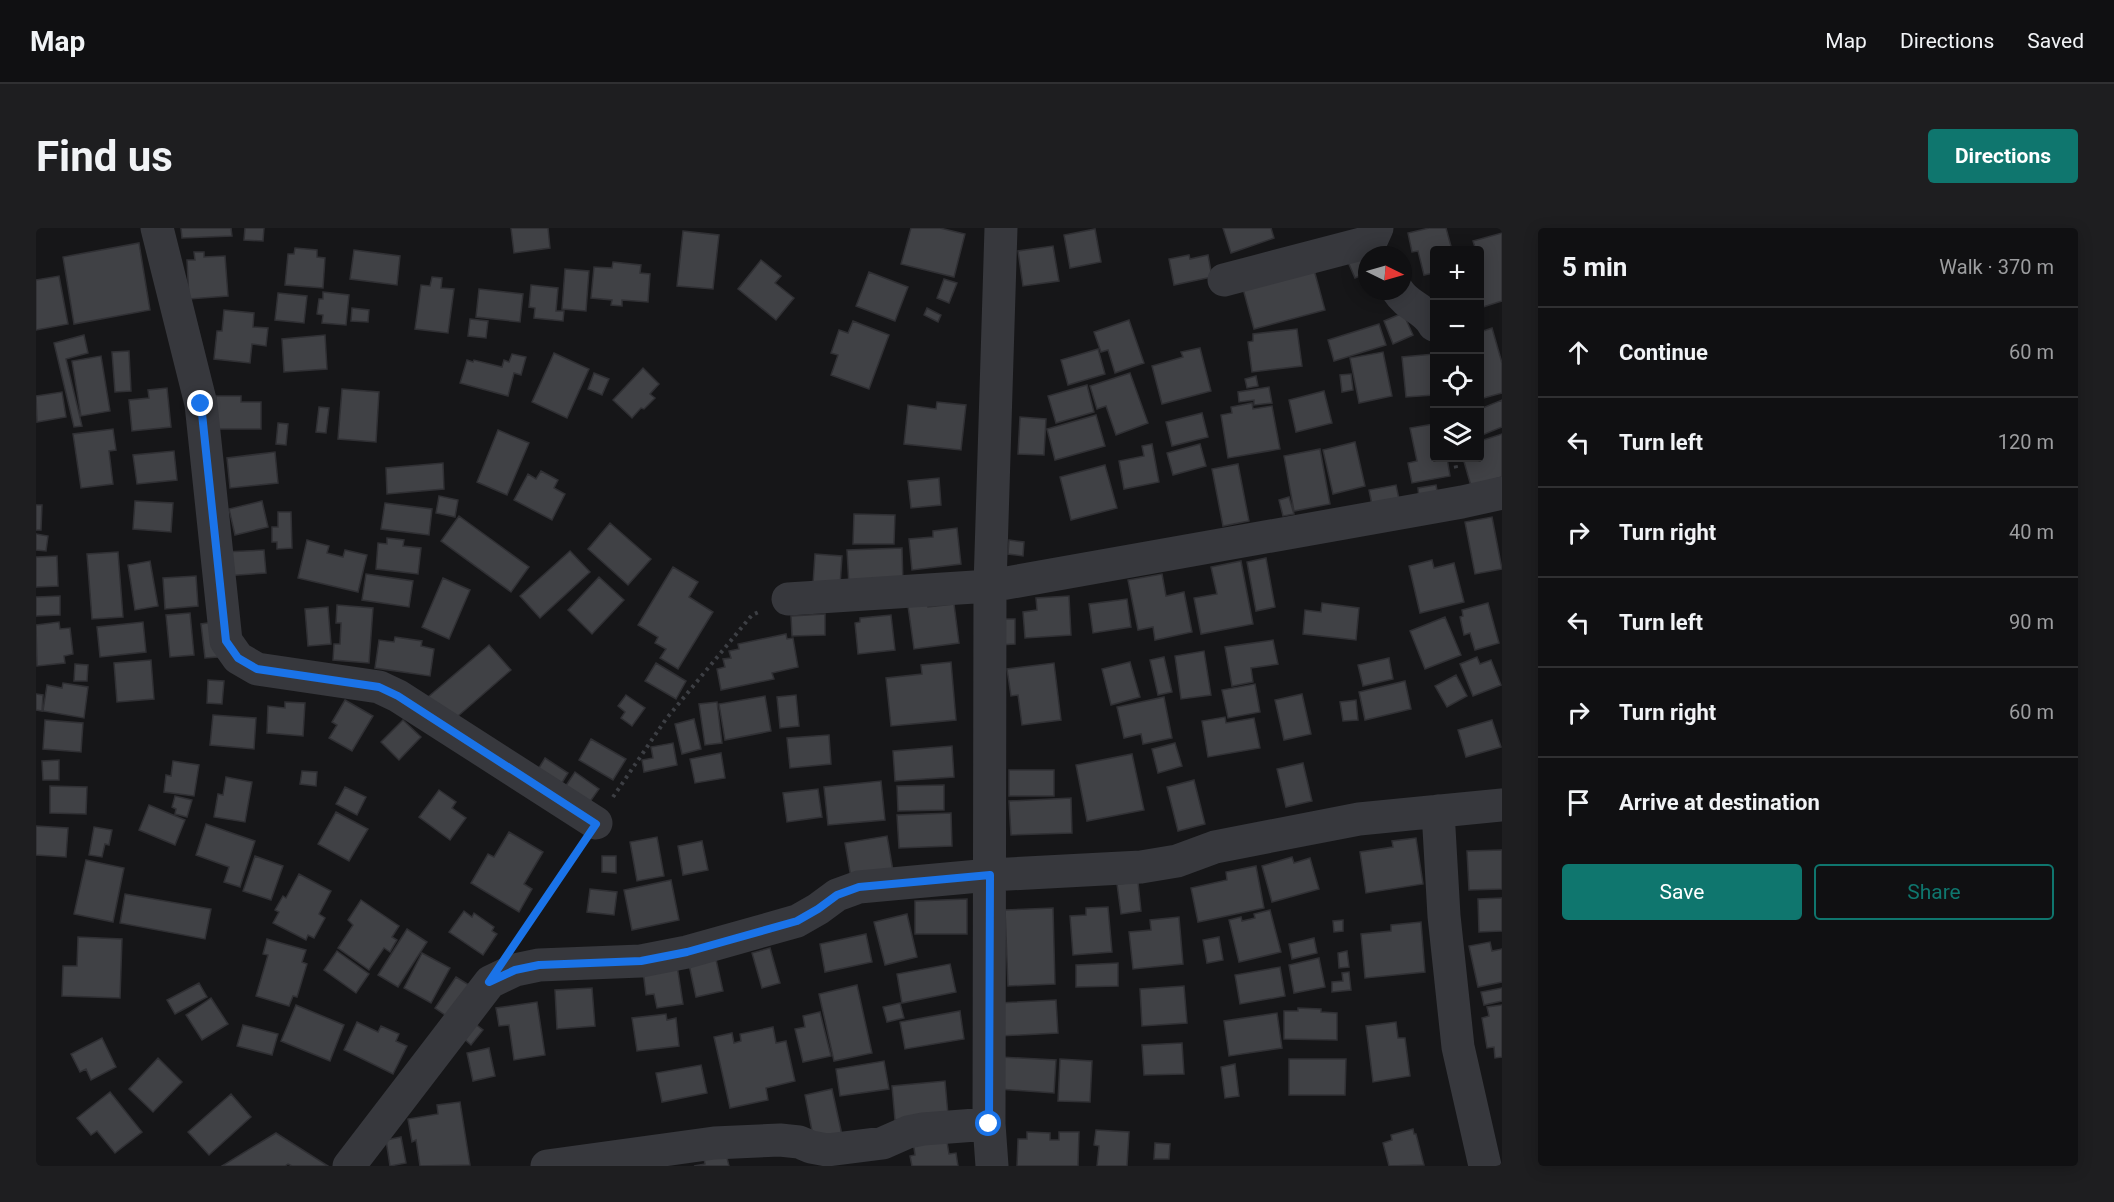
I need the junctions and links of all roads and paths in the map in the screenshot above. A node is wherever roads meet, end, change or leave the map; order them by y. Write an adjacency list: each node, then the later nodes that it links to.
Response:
1 (157, 228): 13 (street)
2 (1001, 228): 9 (street)
3 (1379, 228): 4 (street); 5 (street)
4 (1385, 246)
5 (1224, 280)
6 (1407, 300): 7 (street)
7 (1430, 320)
8 (1502, 493): 9 (street)
9 (990, 586): 10 (street); 14 (street)
10 (789, 598): 13 (path)
11 (1502, 805): 12 (street)
12 (1438, 811): 14 (street); 20 (street)
13 (596, 824): 15 (path)
14 (990, 875): 16 (street); 17 (street)
15 (516, 943)
16 (989, 1124): 18 (street); 19 (street)
17 (349, 1166)
18 (547, 1166)
19 (992, 1166)
20 (1485, 1166)

